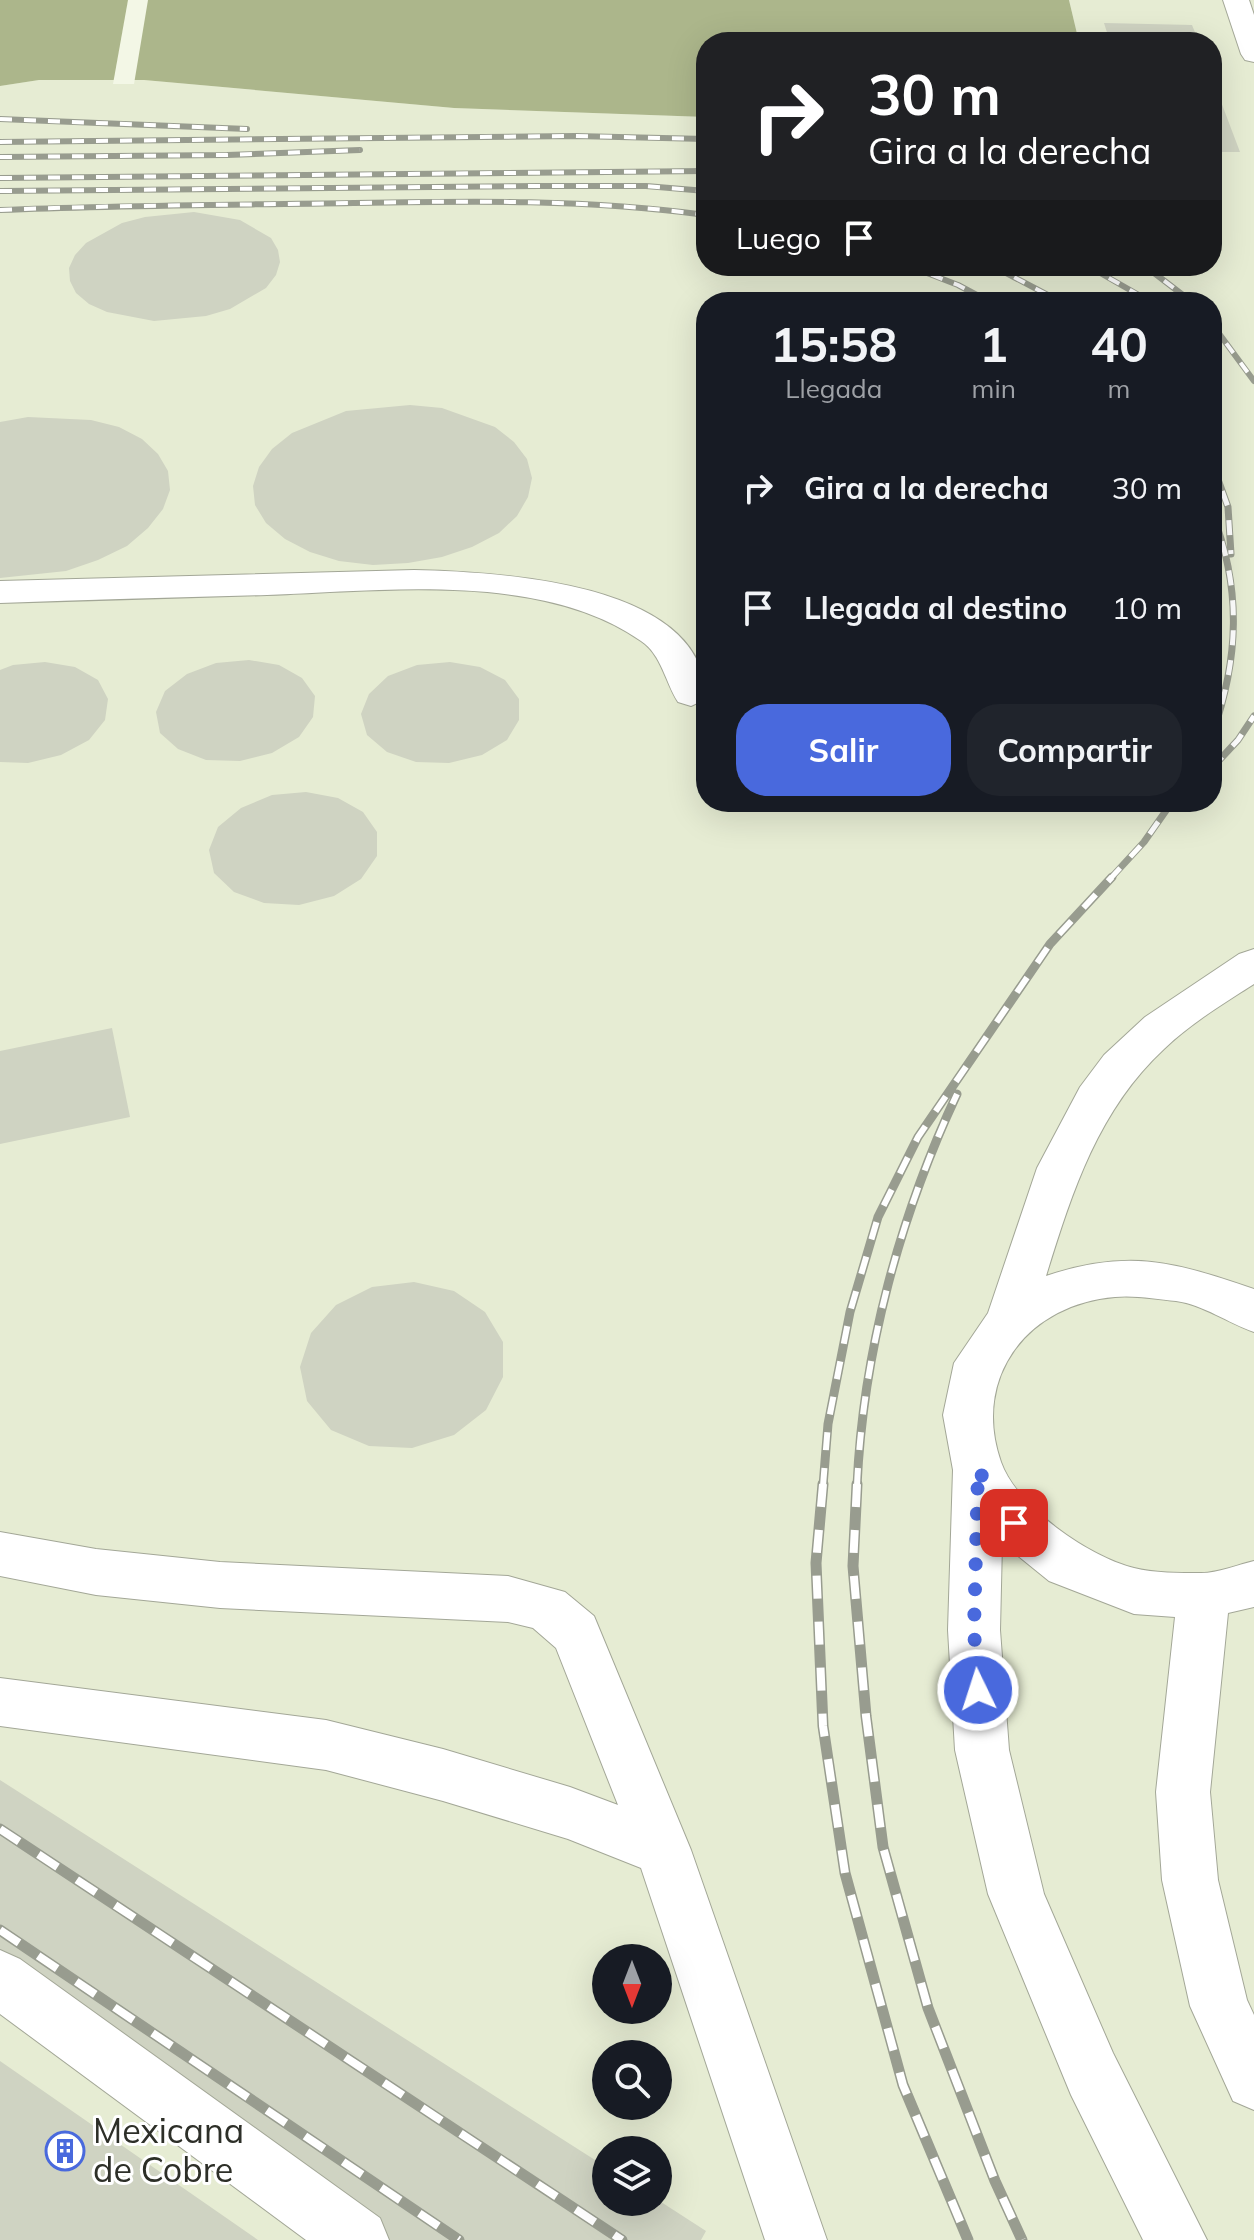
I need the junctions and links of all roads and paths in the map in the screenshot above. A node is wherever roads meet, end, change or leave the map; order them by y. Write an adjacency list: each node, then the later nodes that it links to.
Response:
1 (1236, 0): 2 (lane)
2 (1254, 54)
3 (0, 592): 4 (lane)
4 (691, 694)
5 (1254, 964): 7 (lane)
6 (1254, 1313): 7 (lane)
7 (1009, 1320): 8 (lane)
8 (978, 1470): 10 (lane); 17 (lane)
9 (0, 1554): 12 (lane)
10 (1229, 1590): 14 (lane)
11 (0, 1702): 12 (lane)
12 (663, 1850): 16 (lane)
13 (0, 1979): 15 (lane)
14 (1254, 2080)
15 (358, 2240)
16 (796, 2240)
17 (1176, 2240)

